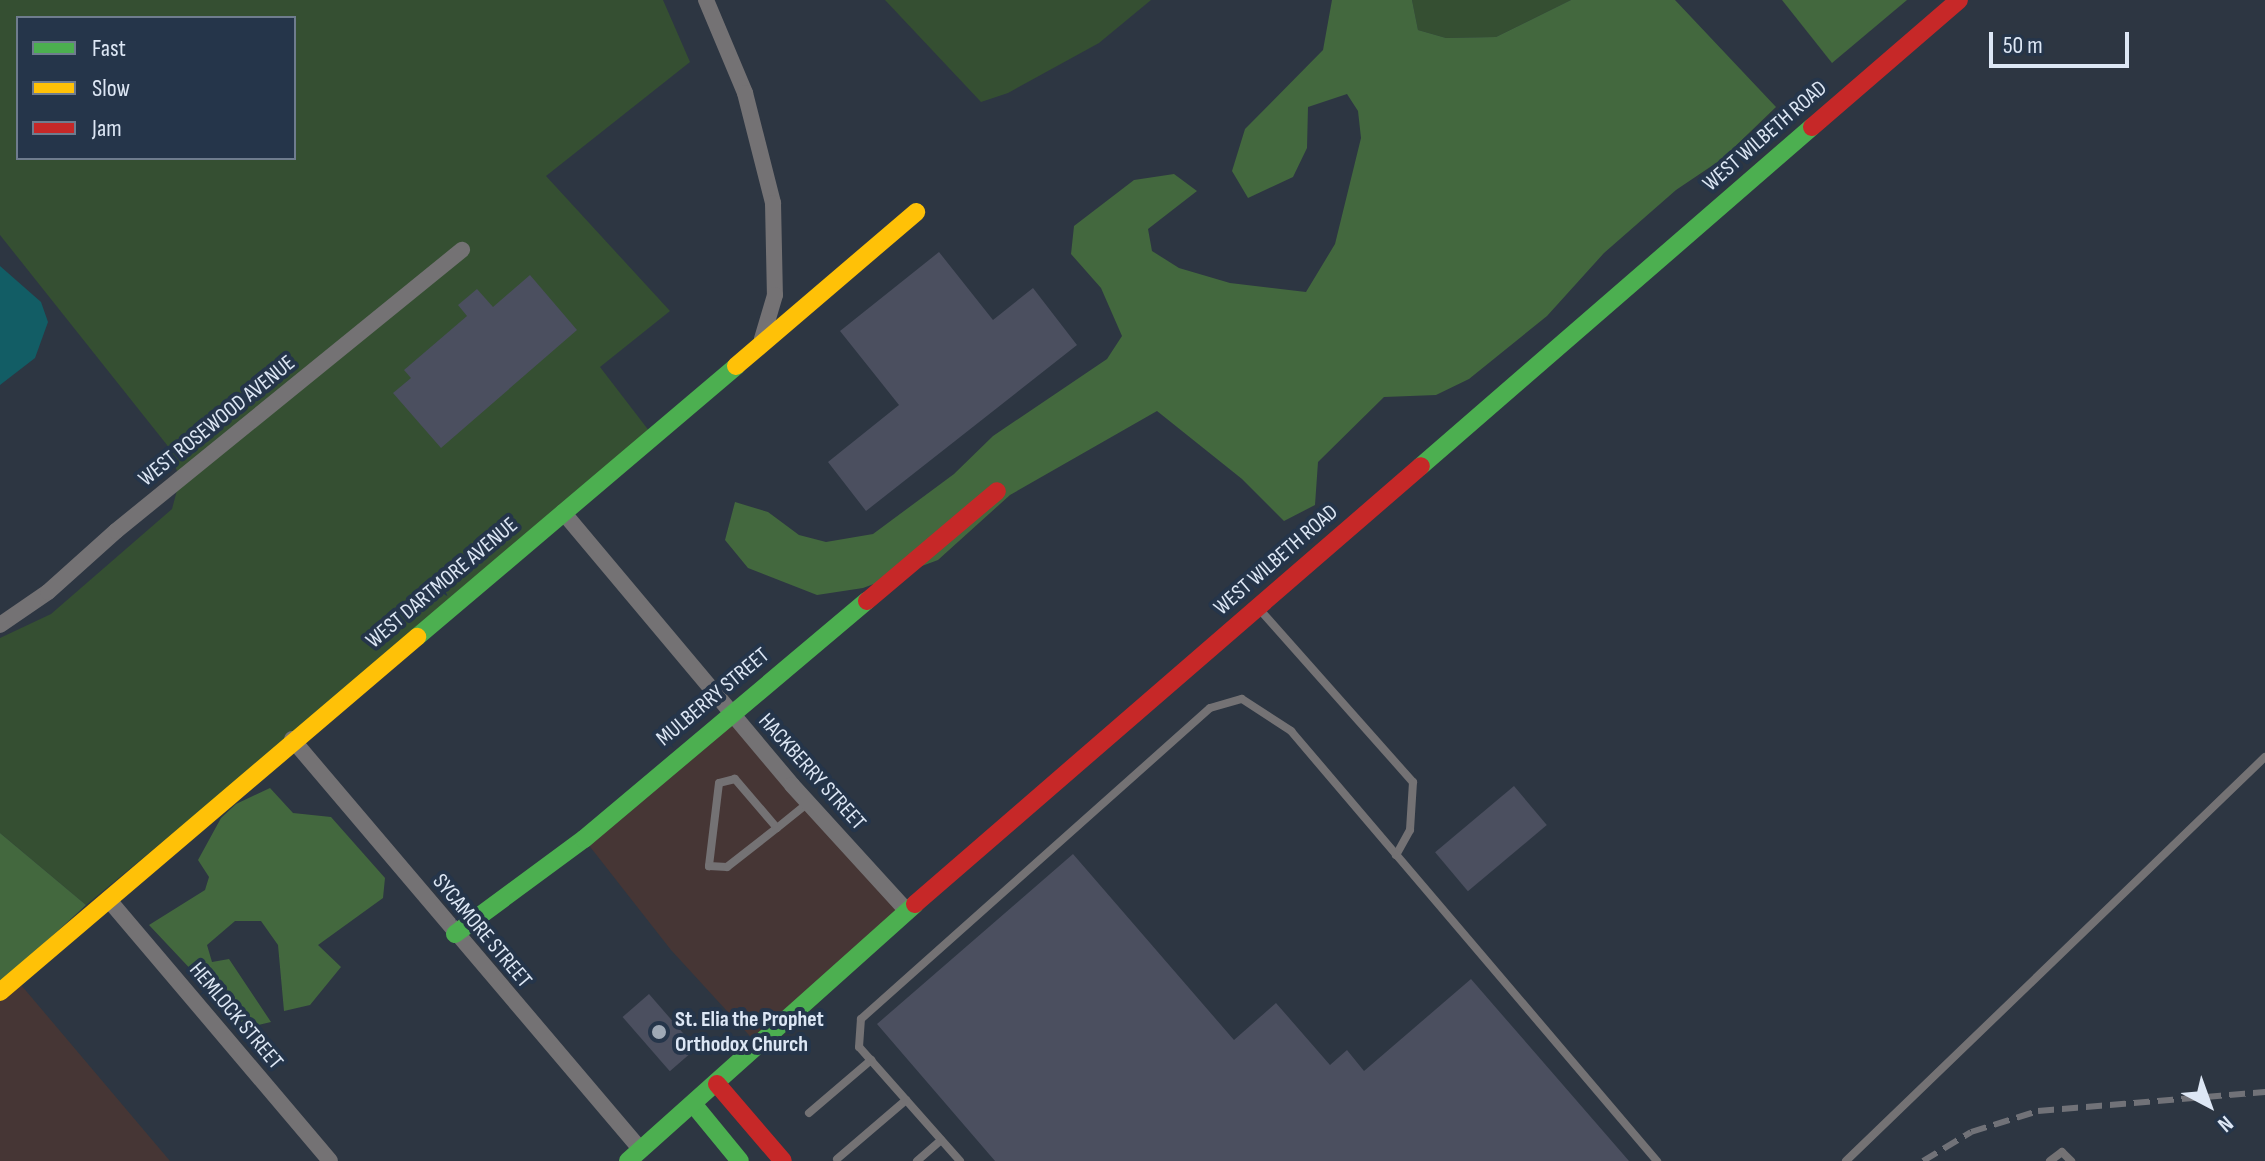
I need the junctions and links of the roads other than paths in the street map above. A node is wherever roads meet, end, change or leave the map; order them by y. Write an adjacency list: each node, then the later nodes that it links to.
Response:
1 (706, 0): 5 (street)
2 (1959, 0): 8 (street, WEST WILBETH ROAD)
3 (916, 212): 5 (street, WEST DARTMORE AVENUE)
4 (462, 250): 9 (street, WEST ROSEWOOD AVENUE)
5 (744, 363): 7 (street, WEST DARTMORE AVENUE)
6 (997, 491): 10 (street, MULBERRY STREET)
7 (563, 512): 10 (street, HACKBERRY STREET); 11 (street, WEST DARTMORE AVENUE)
8 (1258, 607): 15 (lane); 17 (street, WEST WILBETH ROAD)
9 (0, 625)
10 (731, 713): 13 (street, HACKBERRY STREET); 18 (street, MULBERRY STREET)
11 (292, 739): 16 (street, WEST DARTMORE AVENUE); 18 (street, SYCAMORE STREET)
12 (2265, 757): 34 (lane)
13 (808, 803): 14 (lane); 17 (street, HACKBERRY STREET)
14 (777, 828): 14 (lane)
15 (1396, 855): 20 (lane); 33 (lane)
16 (108, 899): 19 (street, WEST DARTMORE AVENUE); 28 (street, HEMLOCK STREET)
17 (907, 911): 21 (street, WEST WILBETH ROAD)
18 (455, 934): 26 (street, SYCAMORE STREET)
19 (0, 992)
20 (871, 1060): 22 (lane); 24 (lane)
21 (717, 1084): 23 (street, WEST WILBETH ROAD); 30 (street)
22 (906, 1100): 25 (lane); 27 (lane)
23 (694, 1105): 26 (street, WEST WILBETH ROAD); 29 (street)
24 (809, 1113)
25 (941, 1140): 31 (lane); 32 (lane)
26 (635, 1155)
27 (837, 1159)
28 (330, 1161)
29 (740, 1161)
30 (783, 1161)
31 (917, 1161)
32 (960, 1161)
33 (1657, 1161)
34 (1846, 1161)
35 (2050, 1161): 36 (lane)
36 (2071, 1161)

